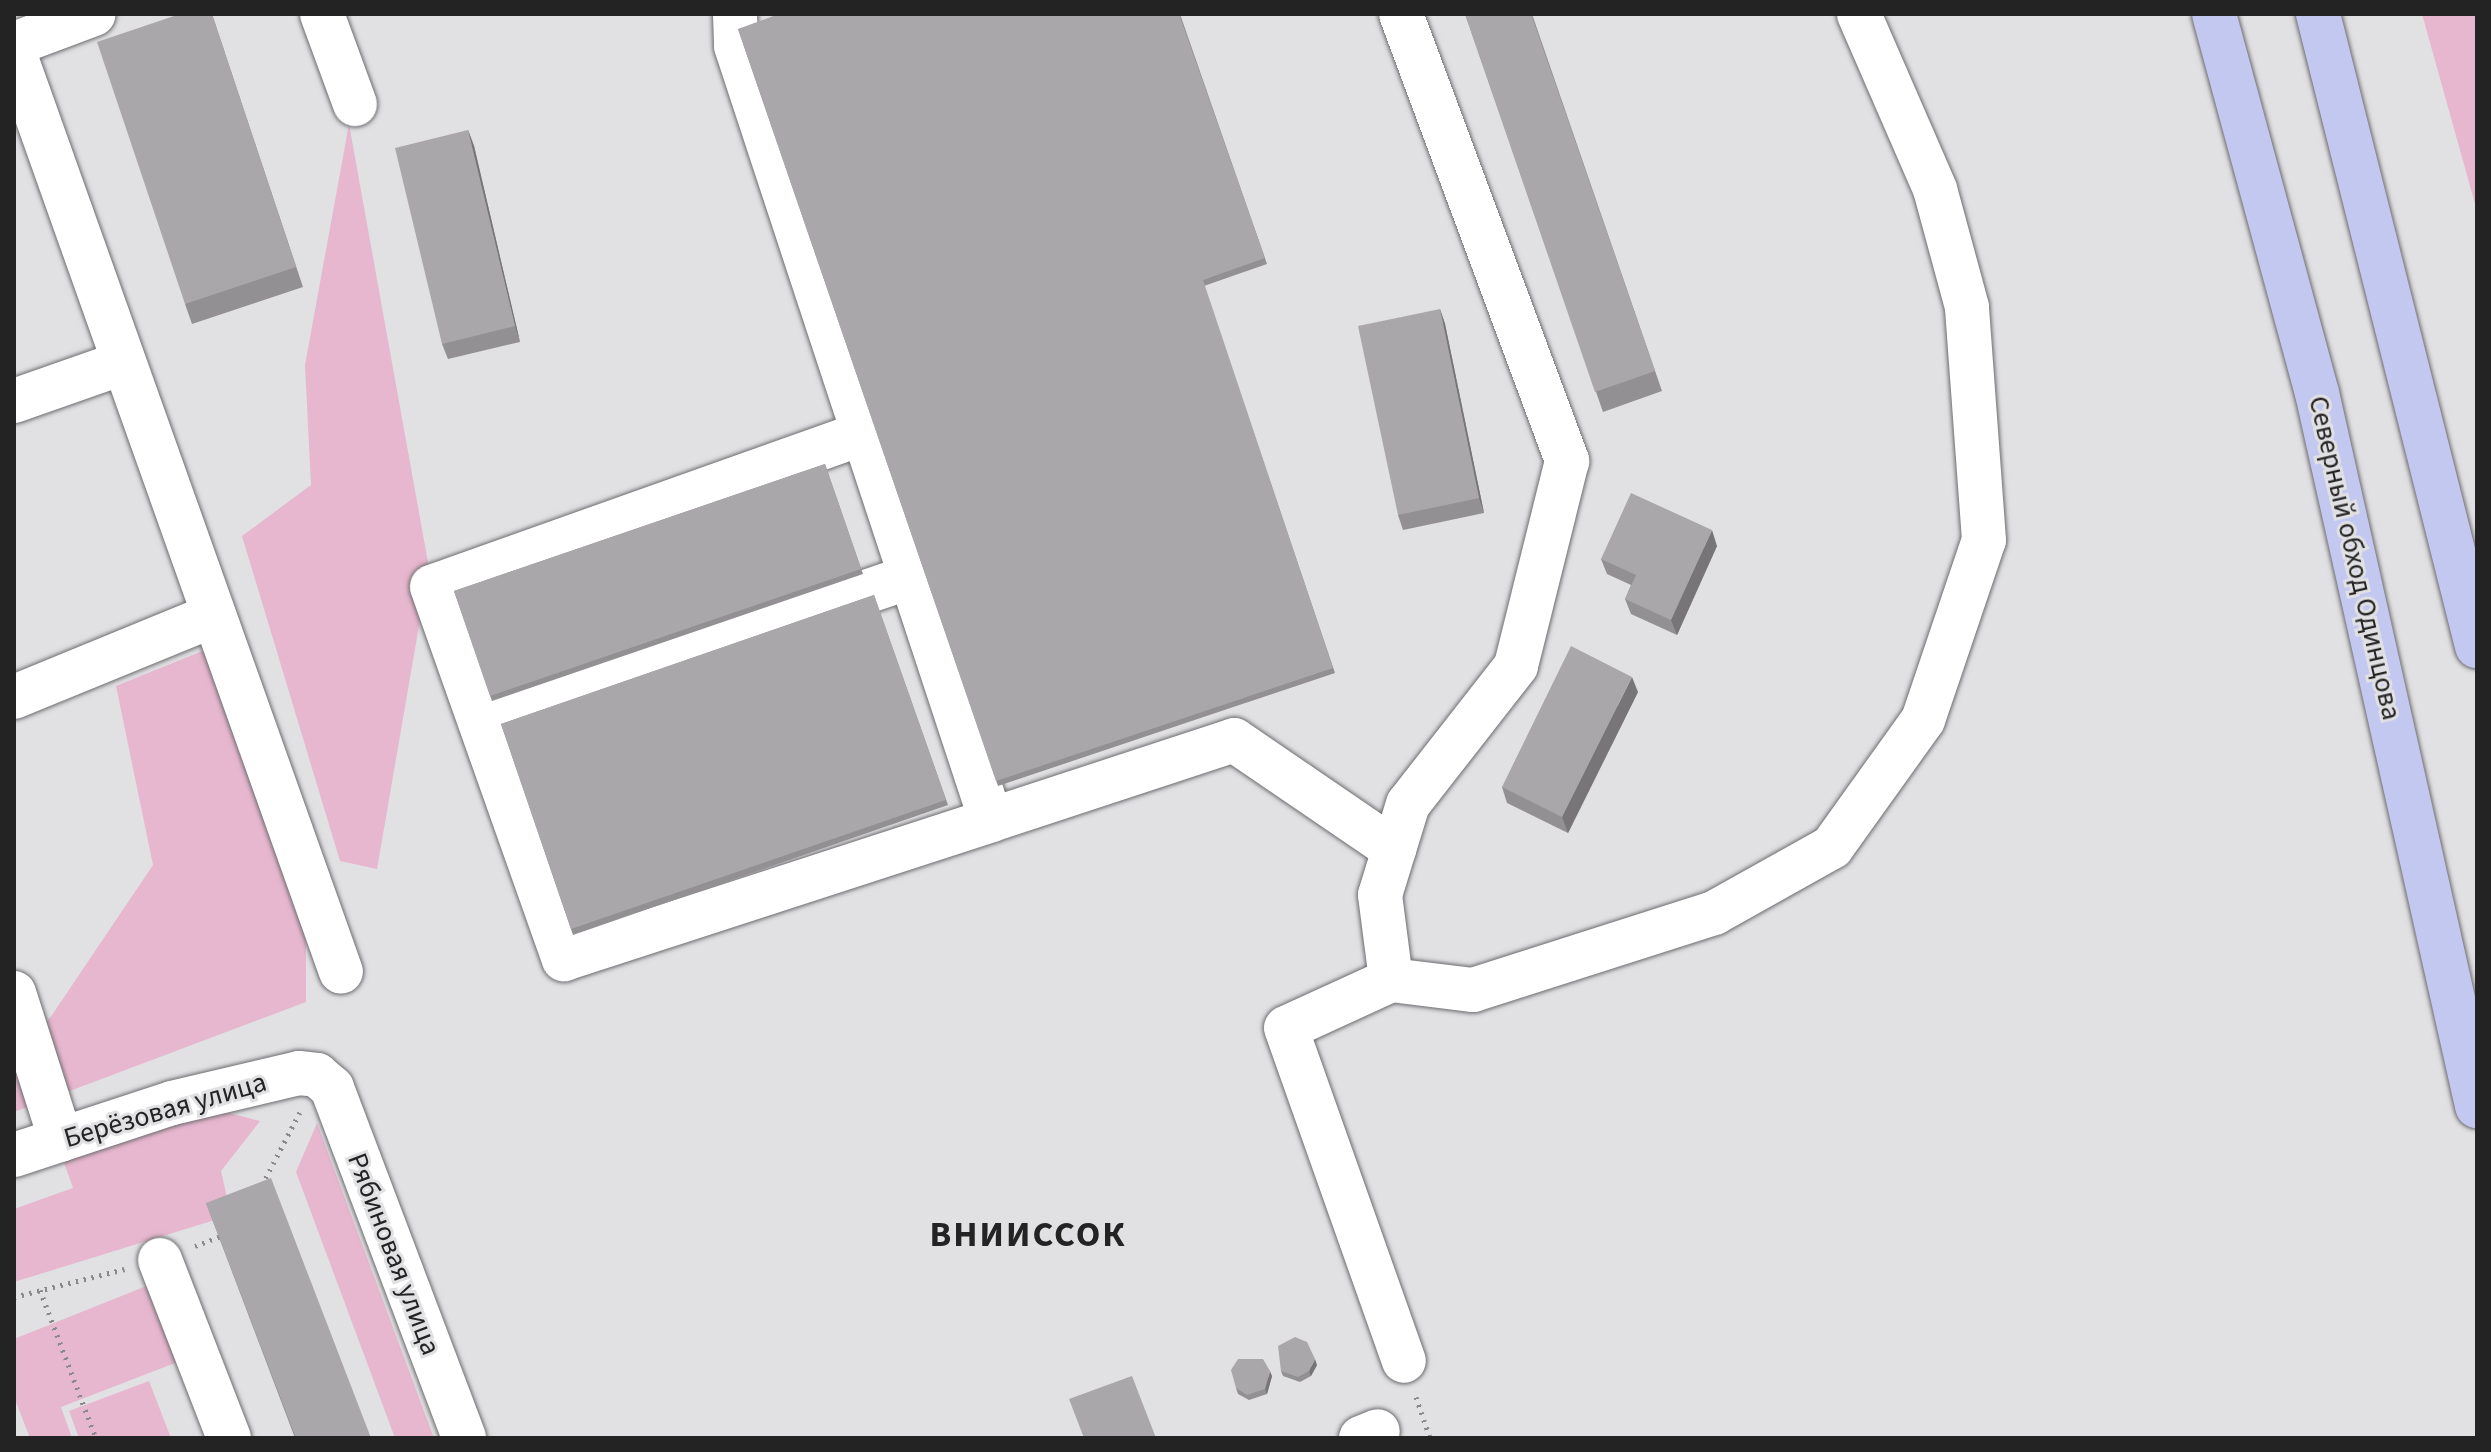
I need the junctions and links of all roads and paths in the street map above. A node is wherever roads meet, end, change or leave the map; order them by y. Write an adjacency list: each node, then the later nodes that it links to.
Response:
1 (94, 14): 8 (street)
2 (322, 14): 10 (street)
3 (735, 14): 14 (street)
4 (1401, 14): 21 (street)
5 (1859, 14): 23 (street)
6 (2214, 14): 26 (highway, Северный обход Одинцова)
7 (2318, 14): 17 (highway)
8 (14, 44)
9 (14, 52): 11 (street)
10 (355, 104)
11 (23, 109): 12 (street)
12 (122, 363): 13 (street); 16 (street)
13 (14, 401)
14 (861, 434): 15 (street); 19 (street)
15 (910, 577): 19 (street); 20 (street)
16 (214, 615): 18 (street); 22 (street)
17 (2477, 646)
18 (14, 697)
19 (481, 723): 20 (street)
20 (991, 820): 21 (street)
21 (1394, 849): 23 (street)
22 (341, 972)
23 (1391, 980): 34 (street)
24 (14, 994): 27 (street)
25 (317, 1075): 27 (street, Берёзовая улица); 29 (path); 37 (street, Рябиновая улица)
26 (2477, 1106)
27 (61, 1140): 28 (street, Берёзовая улица)
28 (14, 1155)
29 (255, 1200)
30 (240, 1228): 31 (path)
31 (160, 1260): 32 (path); 36 (street)
32 (40, 1290): 33 (path); 35 (path)
33 (14, 1297)
34 (1404, 1361)
35 (96, 1438)
36 (229, 1438)
37 (464, 1438)

